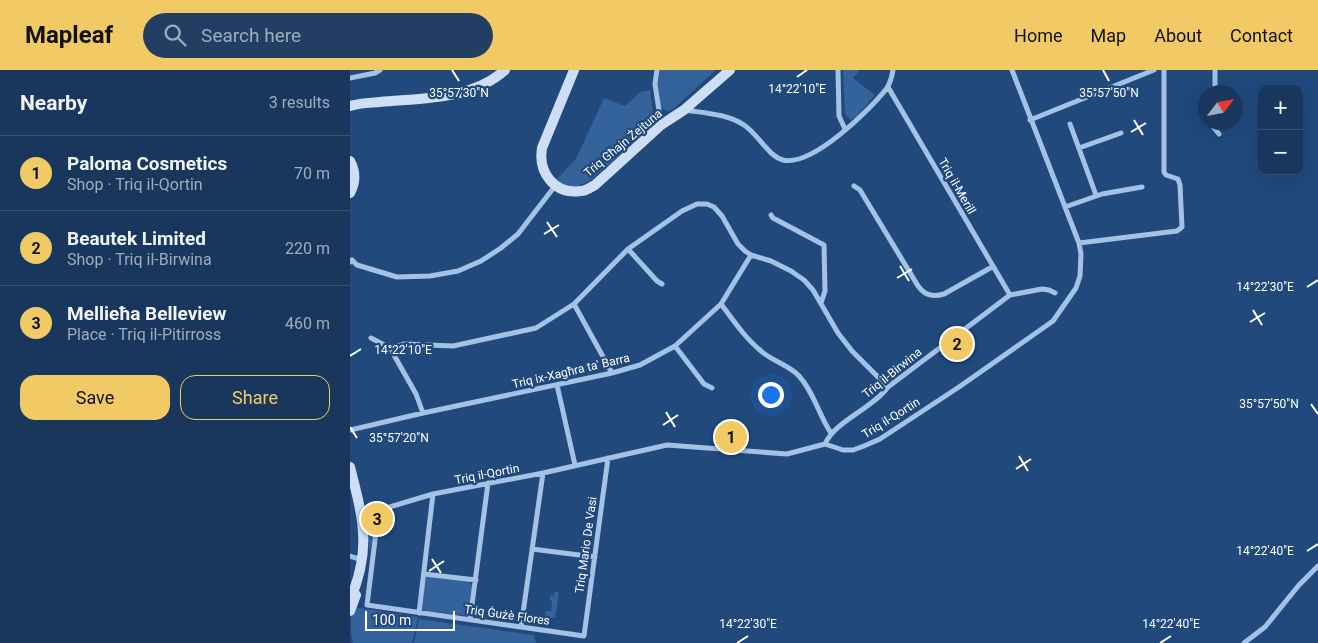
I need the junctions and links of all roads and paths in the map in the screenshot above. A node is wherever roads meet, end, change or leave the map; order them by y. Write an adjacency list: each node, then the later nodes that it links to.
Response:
1 (380, 70): 12 (street)
2 (505, 70): 15 (street)
3 (574, 70): 26 (street)
4 (657, 70): 19 (street)
5 (730, 70): 16 (street, Triq Għajn Żejtuna)
6 (838, 70): 20 (street)
7 (893, 70): 14 (street)
8 (1012, 70): 17 (street, Triq il-Qortin)
9 (1154, 70): 17 (street)
10 (1164, 70): 33 (street)
11 (1215, 70): 13 (street)
12 (350, 78)
13 (1215, 85)
14 (888, 87): 20 (street); 37 (street, Triq il-Merill)
15 (350, 106)
16 (684, 110): 19 (street, Triq Għajn Żejtuna); 20 (street)
17 (1030, 120): 31 (street, Triq il-Qortin)
18 (1070, 124): 24 (street)
19 (661, 125): 26 (street, Triq Għajn Żejtuna)
20 (846, 129)
21 (1216, 130): 23 (street)
22 (1120, 133): 24 (street)
23 (1220, 134)
24 (1079, 148): 30 (street)
25 (350, 161): 29 (street)
26 (555, 186): 36 (street)
27 (854, 186): 37 (street)
28 (1142, 187): 30 (street)
29 (350, 193)
30 (1096, 195): 31 (street)
31 (1065, 207): 33 (street, Triq il-Qortin)
32 (770, 215): 41 (street)
33 (1079, 243): 55 (street, Triq il-Qortin)
34 (628, 249): 35 (street); 38 (street); 42 (street)
35 (751, 255): 41 (street); 43 (street, Triq ix-Xagħra ta' Barra)
36 (350, 262)
37 (992, 266): 40 (street, Triq il-Merill)
38 (662, 284)
39 (1055, 293): 40 (street, Triq il-Birwina)
40 (1010, 296): 49 (street, Triq il-Birwina)
41 (821, 303): 49 (street)
42 (574, 304): 46 (street); 47 (street)
43 (721, 304): 45 (street, Triq ix-Xagħra ta' Barra); 52 (street)
44 (371, 338): 46 (street)
45 (675, 346): 47 (street, Triq ix-Xagħra ta' Barra); 50 (street)
46 (390, 348): 51 (street)
47 (612, 373): 48 (street, Triq ix-Xagħra ta' Barra)
48 (557, 385): 51 (street, Triq ix-Xagħra ta' Barra); 57 (street)
49 (888, 387): 54 (street, Triq il-Birwina)
50 (712, 388)
51 (423, 413): 53 (street, Triq ix-Xagħra ta' Barra)
52 (822, 419): 54 (street); 55 (street)
53 (350, 430)
54 (831, 433): 55 (street, Triq il-Birwina)
55 (825, 444): 56 (street, Triq il-Qortin)
56 (608, 458): 57 (street, Triq il-Qortin); 67 (street, Triq Mario De Vasi)
57 (575, 465): 59 (street, Triq il-Qortin)
58 (350, 467): 60 (street)
59 (543, 473): 61 (street, Triq il-Qortin); 65 (street)
60 (352, 481): 64 (street)
61 (488, 483): 62 (street, Triq il-Qortin); 71 (street)
62 (433, 494): 63 (street, Triq il-Qortin); 70 (street)
63 (384, 508): 64 (street, Triq il-Qortin); 74 (street, Triq Ġużè Flores)
64 (362, 515): 68 (street)
65 (532, 549): 67 (street); 76 (street)
66 (350, 556): 68 (street)
67 (594, 557): 77 (street, Triq Mario De Vasi)
68 (363, 560): 72 (street); 73 (street)
69 (1318, 566): 78 (street)
70 (424, 574): 71 (street); 74 (street)
71 (476, 580): 75 (street)
72 (350, 600)
73 (350, 611)
74 (419, 613): 75 (street, Triq Ġużè Flores)
75 (470, 620): 76 (street, Triq Ġużè Flores)
76 (521, 627): 77 (street, Triq Ġużè Flores)
77 (584, 636)
78 (1244, 643)

